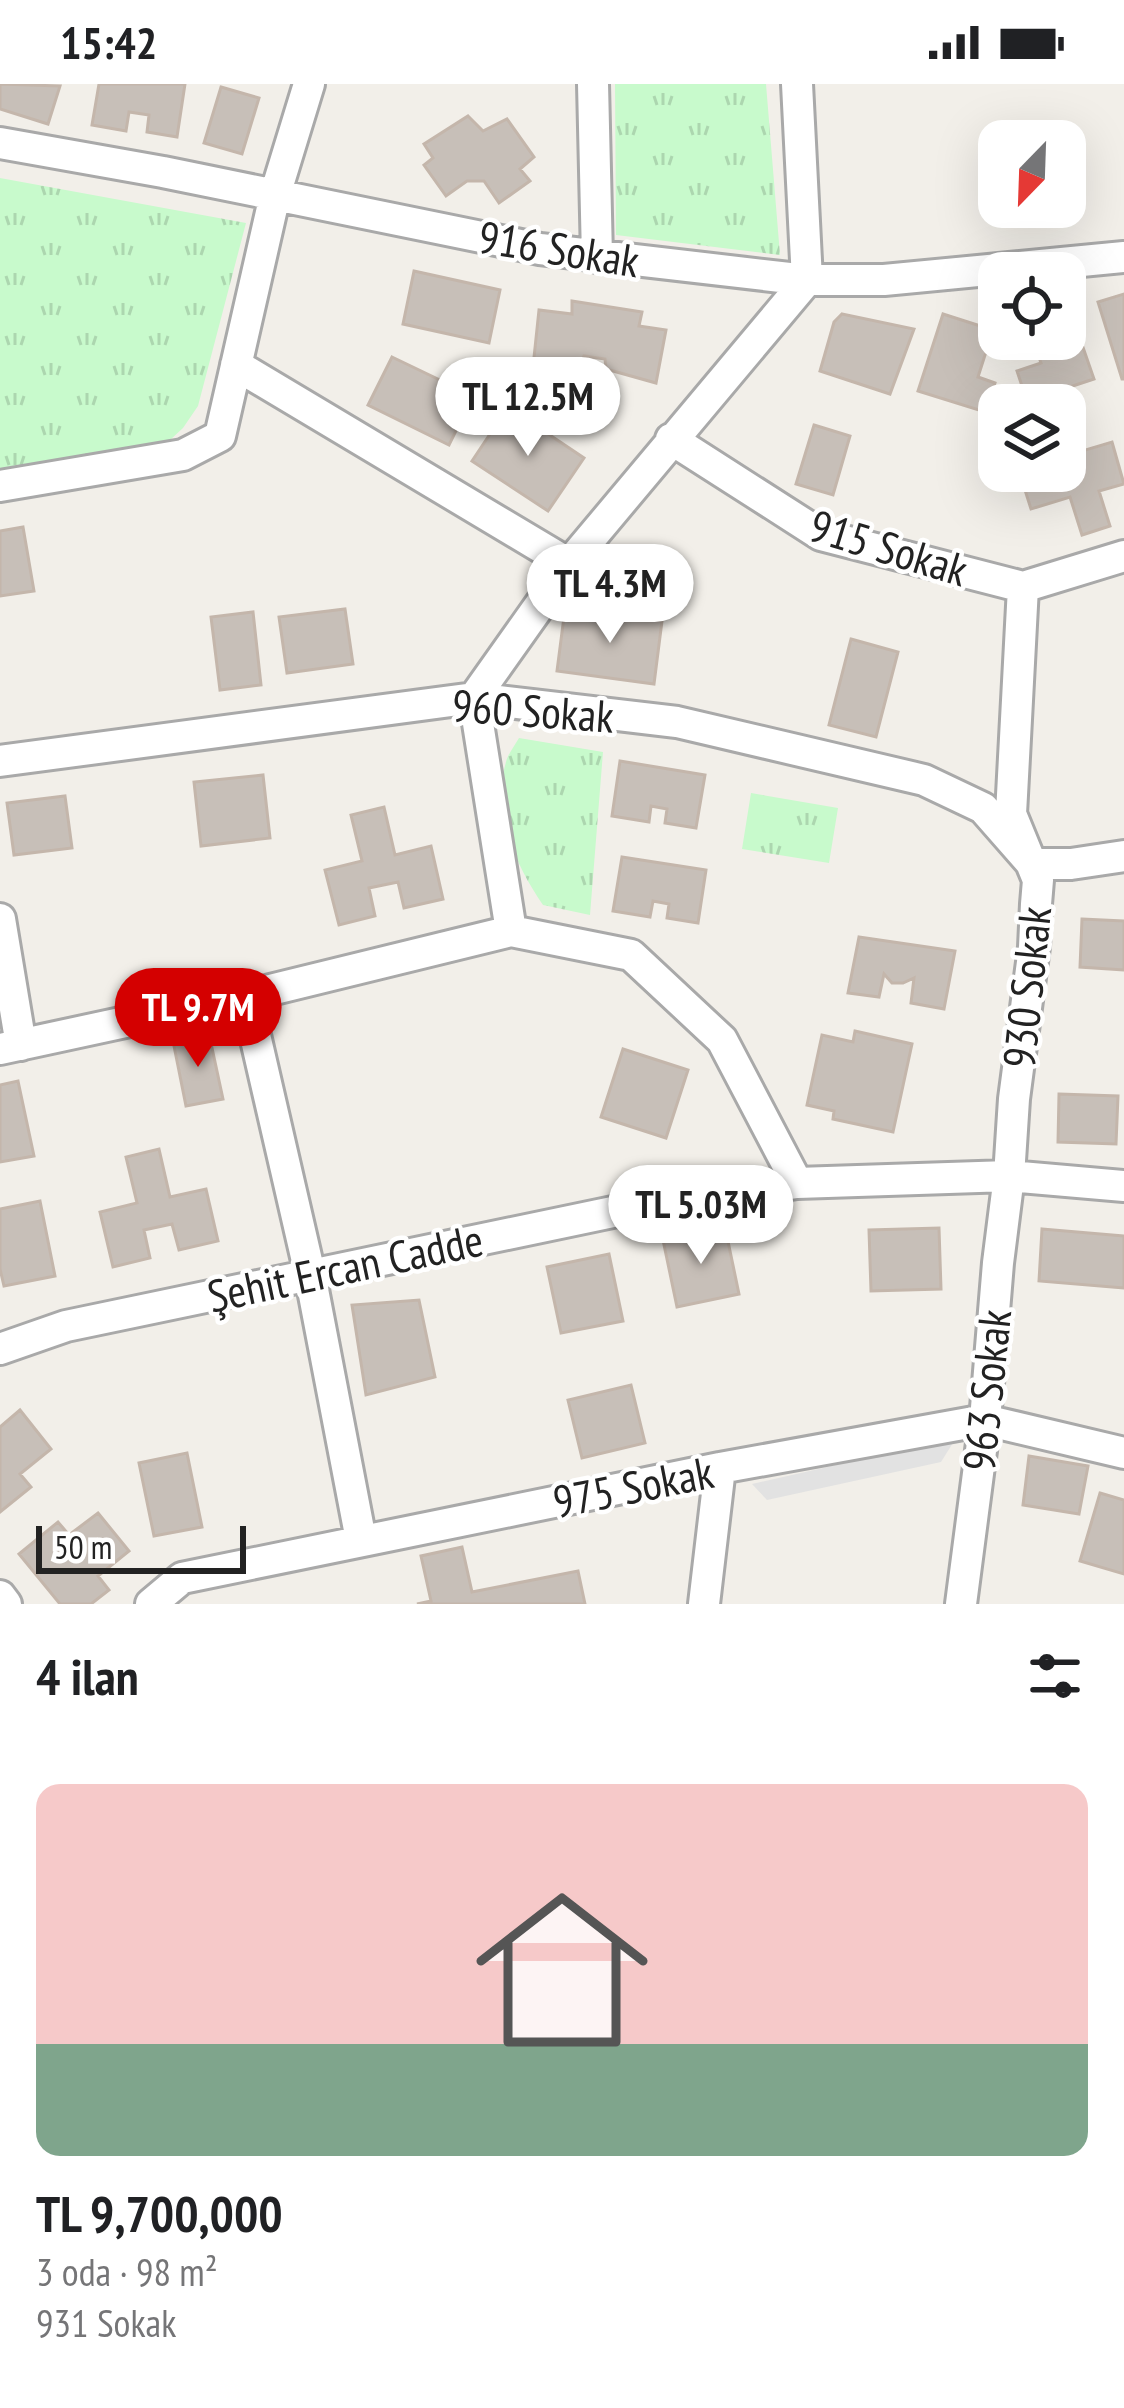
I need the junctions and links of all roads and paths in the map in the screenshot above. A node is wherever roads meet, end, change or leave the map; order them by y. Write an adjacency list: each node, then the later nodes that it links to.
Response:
1 (309, 84): 5 (street)
2 (593, 84): 7 (street)
3 (796, 84): 8 (street)
4 (0, 143): 5 (street, 916 Sokak)
5 (275, 194): 7 (street, 916 Sokak); 9 (street)
6 (1124, 256): 8 (street, 916 Sokak)
7 (597, 257): 8 (street, 916 Sokak)
8 (808, 280): 10 (street)
9 (236, 365): 11 (street); 13 (street)
10 (671, 439): 13 (street); 14 (street, 915 Sokak)
11 (0, 486)
12 (1124, 556): 14 (street, 915 Sokak)
13 (568, 564): 15 (street)
14 (1023, 587): 18 (street, 930 Sokak)
15 (474, 698): 16 (street, 960 Sokak); 18 (street, 960 Sokak); 20 (street)
16 (0, 761)
17 (1124, 856): 18 (street)
18 (1032, 864): 23 (street, 930 Sokak)
19 (0, 919): 22 (street)
20 (512, 931): 21 (street); 24 (street)
21 (246, 996): 22 (street); 26 (street)
22 (10, 1047)
23 (1010, 1176): 24 (street, Şehit Ercan Cadde); 25 (street, Şehit Ercan Cadde); 28 (street, 963 Sokak)
24 (796, 1183): 26 (street, Şehit Ercan Cadde)
25 (1124, 1186)
26 (310, 1274): 27 (street, Şehit Ercan Cadde); 31 (street)
27 (0, 1348)
28 (985, 1420): 29 (street, 975 Sokak); 30 (street, 975 Sokak); 36 (street, 963 Sokak)
29 (1124, 1453)
30 (720, 1468): 31 (street, 975 Sokak); 35 (street)
31 (361, 1540): 34 (street, 975 Sokak)
32 (0, 1596): 33 (street)
33 (7, 1604)
34 (151, 1604)
35 (704, 1604)
36 (961, 1604)

